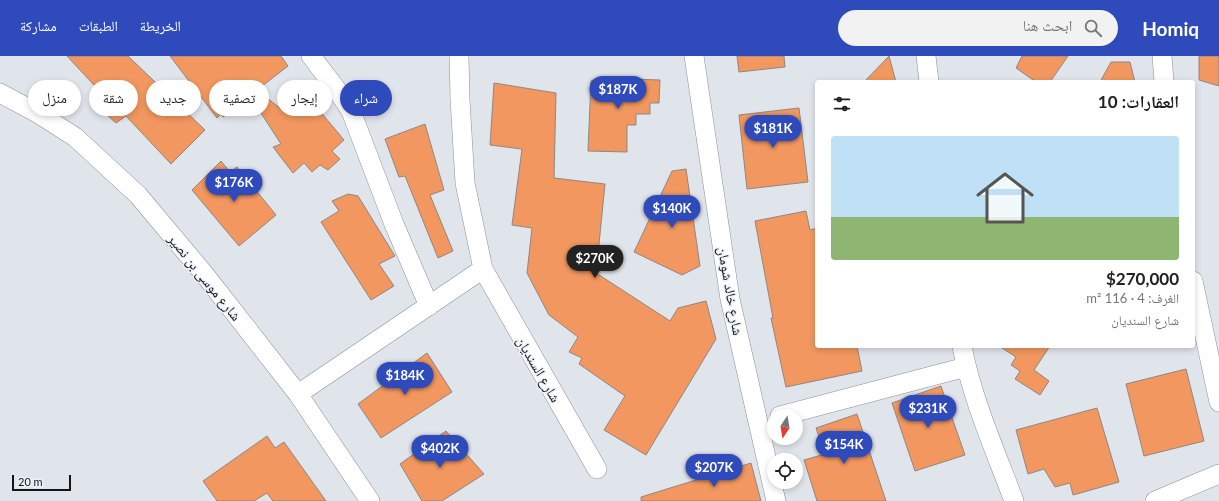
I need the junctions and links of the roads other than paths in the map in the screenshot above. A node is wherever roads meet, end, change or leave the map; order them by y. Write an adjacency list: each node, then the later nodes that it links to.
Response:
1 (311, 56): 11 (street)
2 (459, 56): 9 (street, شارع السنديان)
3 (694, 56): 17 (street, شارع خالد شومان)
4 (926, 56): 6 (street)
5 (1162, 56): 7 (street)
6 (929, 80)
7 (1164, 80)
8 (0, 93): 14 (street, شارع موسى بن نصير)
9 (483, 269): 11 (street); 18 (street, شارع السنديان)
10 (1195, 290): 15 (street)
11 (429, 306): 14 (street)
12 (962, 348): 13 (street)
13 (966, 367): 16 (street); 22 (street)
14 (298, 394): 20 (street, شارع موسى بن نصير)
15 (1219, 402)
16 (803, 410)
17 (766, 420): 21 (street, شارع خالد شومان)
18 (597, 469)
19 (1219, 474): 23 (street)
20 (370, 501)
21 (776, 501)
22 (1014, 501)
23 (1155, 501)

